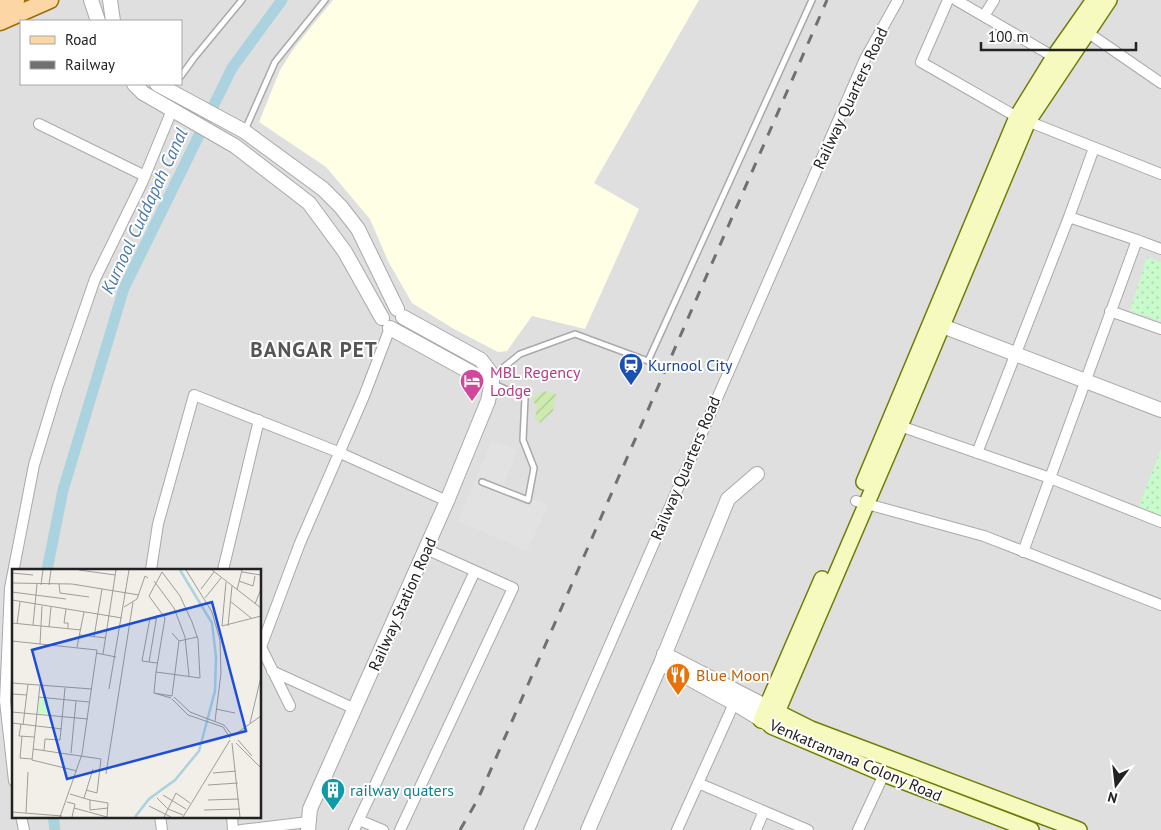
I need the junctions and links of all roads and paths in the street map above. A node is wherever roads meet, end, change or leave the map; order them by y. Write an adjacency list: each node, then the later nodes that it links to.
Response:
1 (16, 0): 14 (main road)
2 (50, 0): 18 (main road)
3 (91, 0): 16 (street)
4 (110, 0): 17 (street)
5 (242, 0): 21 (lane)
6 (325, 0): 29 (lane)
7 (812, 0): 42 (lane)
8 (898, 0): 80 (street, Railway Quarters Road)
9 (948, 0): 27 (street)
10 (956, 0): 15 (street)
11 (994, 0): 15 (street)
12 (1094, 0): 20 (main road)
13 (1109, 0): 19 (main road)
14 (0, 7)
15 (984, 16): 20 (street)
16 (98, 20)
17 (113, 20)
18 (0, 22)
19 (1087, 32): 22 (street); 27 (main road)
20 (1054, 56): 27 (main road)
21 (182, 75)
22 (1161, 83)
23 (135, 85): 26 (street)
24 (160, 85): 25 (street)
25 (175, 90): 29 (street)
26 (172, 110): 32 (street); 38 (street)
27 (1022, 119): 30 (street); 39 (main road)
28 (39, 124): 32 (street)
29 (244, 131): 37 (street)
30 (1094, 148): 31 (street); 33 (street)
31 (1161, 174)
32 (145, 176): 57 (street)
33 (1069, 218): 34 (street); 41 (street)
34 (1137, 240): 35 (street); 36 (street)
35 (1161, 249)
36 (1110, 311): 40 (street); 43 (street)
37 (400, 313): 38 (street); 42 (street)
38 (386, 323): 42 (street); 47 (street)
39 (936, 324): 41 (street); 46 (main road); 53 (main road)
40 (1161, 329)
41 (1016, 354): 43 (street); 48 (street)
42 (492, 379): 51 (lane); 52 (street, Railway Station Road)
43 (1085, 380): 44 (street); 50 (street)
44 (1161, 410)
45 (259, 420): 47 (street); 58 (street); 59 (street)
46 (900, 426): 48 (street); 53 (main road)
47 (338, 452): 52 (street); 63 (street)
48 (977, 453): 50 (street)
49 (756, 474): 64 (street)
50 (1050, 478): 54 (street); 56 (street)
51 (482, 482)
52 (447, 501): 55 (street, Railway Station Road)
53 (861, 503): 56 (street); 69 (main road)
54 (1161, 522)
55 (426, 549): 60 (street); 68 (street, Railway Station Road)
56 (1023, 552): 62 (street)
57 (14, 569)
58 (152, 569)
59 (223, 569)
60 (475, 571): 74 (street); 79 (street)
61 (12, 578): 70 (street)
62 (1161, 605)
63 (261, 647): 65 (street)
64 (663, 659): 66 (street, Venkatramana Colony Road); 81 (street)
65 (272, 671): 67 (street); 68 (street)
66 (737, 698): 69 (street, Venkatramana Colony Road); 72 (street)
67 (290, 706)
68 (355, 709): 75 (street, Railway Station Road)
69 (769, 716): 71 (main road, Venkatramana Colony Road); 87 (main road)
70 (12, 763)
71 (884, 774): 85 (street); 86 (main road, Venkatramana Colony Road)
72 (698, 783): 73 (street); 82 (street)
73 (764, 811): 83 (street); 84 (street)
74 (359, 820): 77 (street); 78 (street)
75 (308, 826): 76 (street)
76 (241, 830)
77 (354, 830)
78 (383, 830)
79 (400, 830)
80 (529, 830)
81 (588, 830)
82 (677, 830)
83 (756, 830)
84 (808, 830)
85 (858, 830)
86 (1031, 830)
87 (1079, 830)

